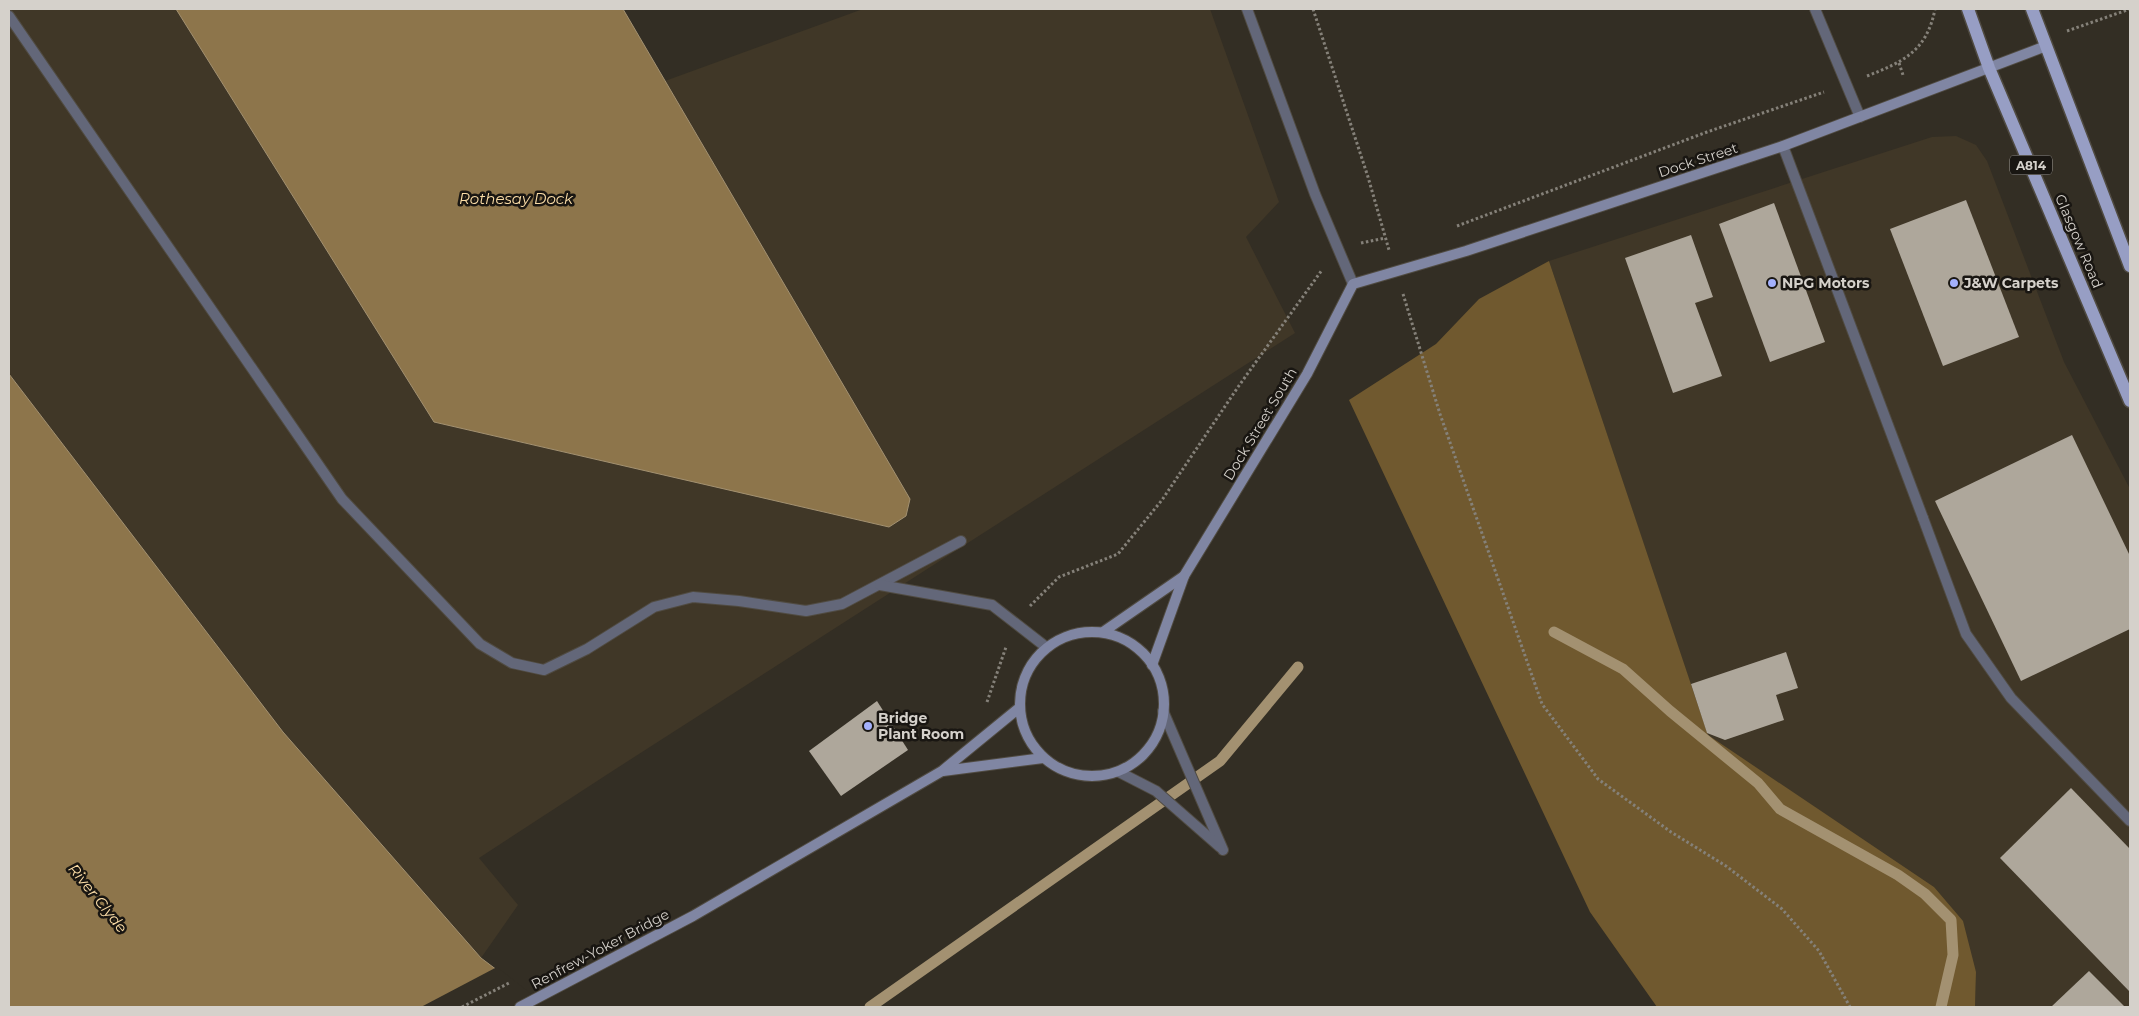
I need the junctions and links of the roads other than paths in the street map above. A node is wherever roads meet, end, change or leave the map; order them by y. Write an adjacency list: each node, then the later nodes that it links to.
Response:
1 (1247, 9): 11 (street)
2 (1815, 9): 8 (street)
3 (1968, 9): 7 (main road, Glasgow Road / A814)
4 (2032, 9): 6 (main road)
5 (9, 16): 15 (street)
6 (2046, 46): 7 (street, Dock Street); 10 (main road)
7 (1989, 68): 8 (street, Dock Street); 12 (main road, Glasgow Road / A814)
8 (1860, 117): 9 (street, Dock Street)
9 (1783, 146): 11 (street, Dock Street); 24 (street)
10 (2130, 266)
11 (1353, 284): 14 (street, Dock Street South)
12 (2130, 401)
13 (961, 541): 15 (street)
14 (1184, 576): 16 (street, Dock Street South); 18 (street, Dock Street South)
15 (880, 585): 17 (street)
16 (1103, 632): 17 (street); 18 (street)
17 (1046, 647): 19 (street)
18 (1152, 665): 20 (street)
19 (1019, 708): 21 (street); 22 (street)
20 (1164, 711): 23 (street); 23 (street)
21 (1042, 758): 22 (street); 23 (street)
22 (942, 771): 25 (street, Renfrew-Yoker Bridge)
23 (1119, 772)
24 (2130, 821)
25 (520, 1007)

